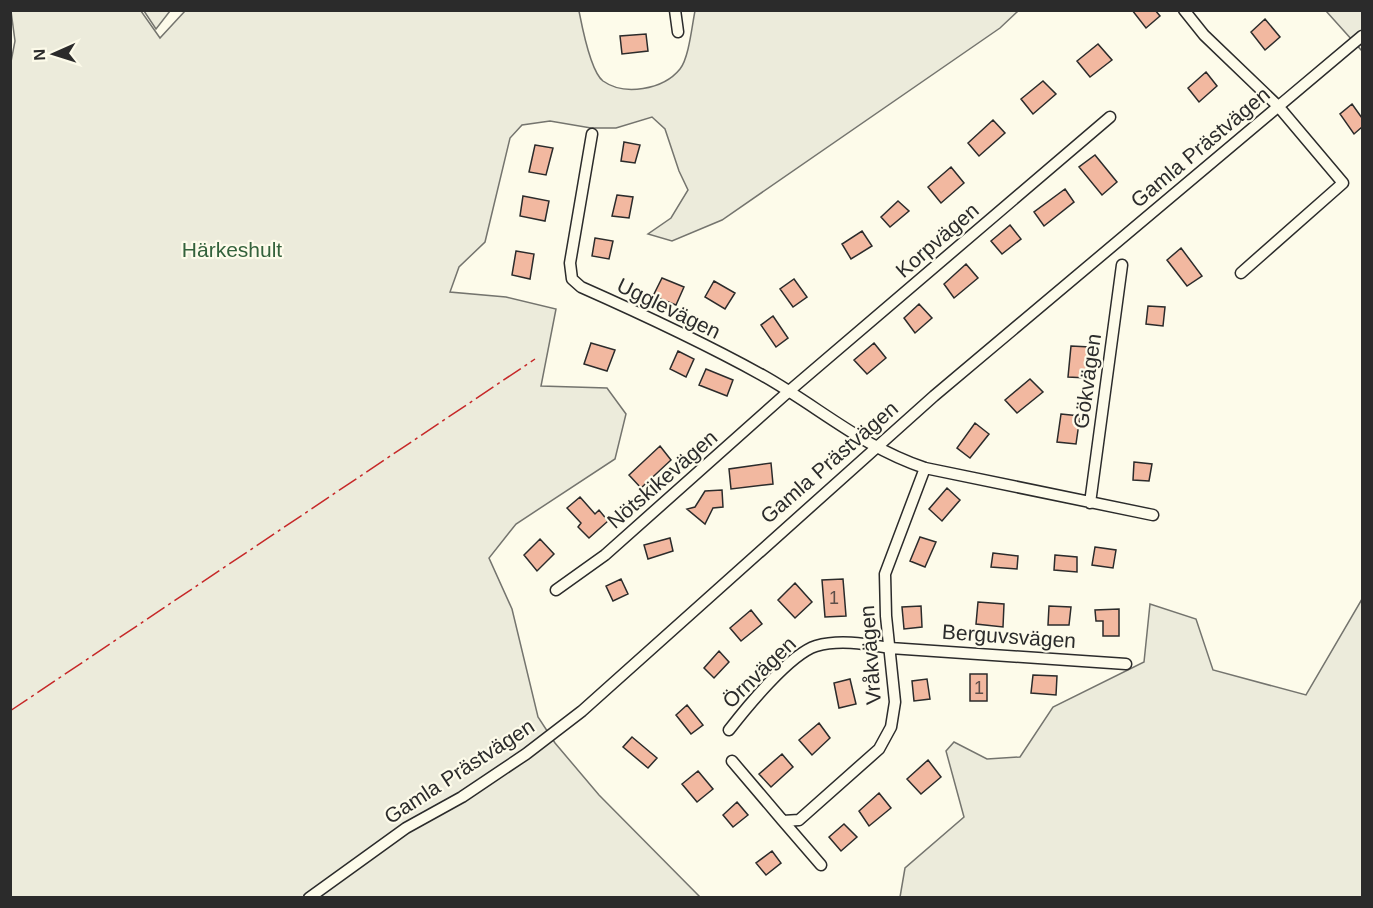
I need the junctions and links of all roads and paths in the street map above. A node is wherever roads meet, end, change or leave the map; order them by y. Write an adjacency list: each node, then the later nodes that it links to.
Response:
1 (675, 10): 3 (street)
2 (1184, 10): 5 (street)
3 (678, 32)
4 (1362, 36): 5 (street, Gamla Prästvägen)
5 (1278, 106): 9 (street); 11 (street, Gamla Prästvägen)
6 (1110, 117): 10 (street, Korpvägen)
7 (592, 135): 10 (street, Ugglevägen)
8 (1122, 265): 13 (street, Gökvägen)
9 (1241, 273)
10 (788, 392): 11 (street, Ugglevägen); 15 (street, Nötskikevägen)
11 (875, 448): 12 (street); 22 (street, Gamla Prästvägen)
12 (925, 468): 13 (street); 16 (street, Vråkvägen)
13 (1090, 503): 14 (street)
14 (1153, 515)
15 (556, 590)
16 (890, 648): 17 (street, Berguvsvägen); 18 (street, Örnvägen); 20 (street, Vråkvägen)
17 (1126, 664)
18 (729, 730)
19 (732, 761): 20 (street)
20 (783, 821): 21 (street)
21 (821, 865)
22 (309, 897)

